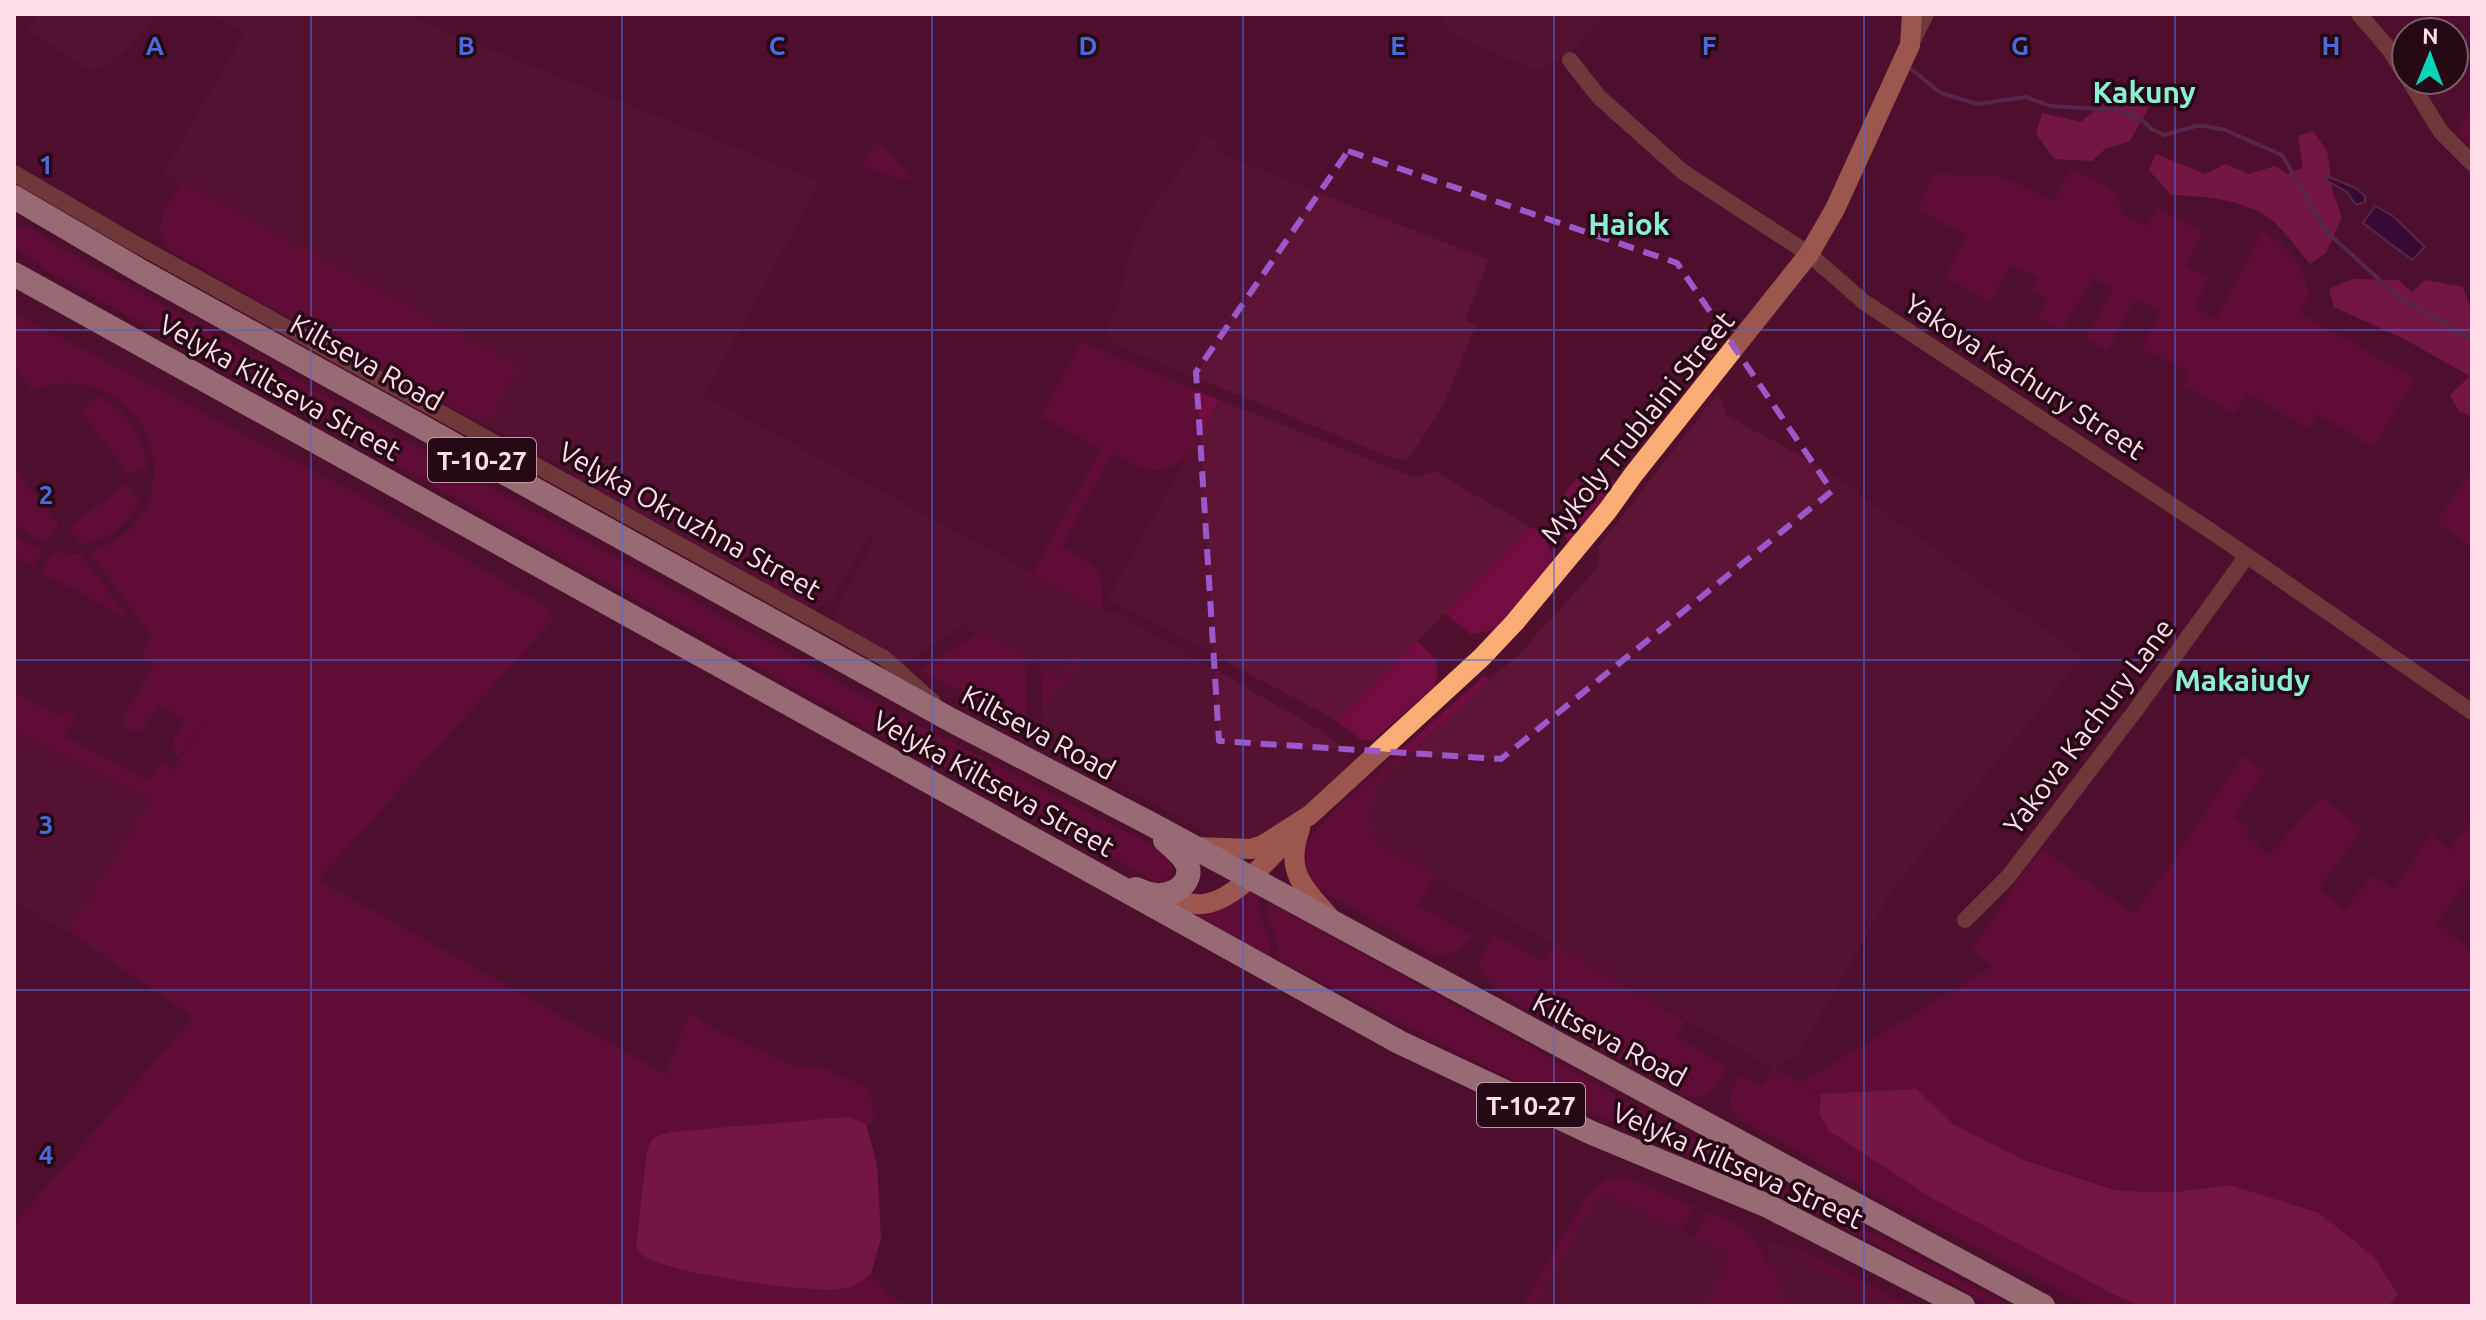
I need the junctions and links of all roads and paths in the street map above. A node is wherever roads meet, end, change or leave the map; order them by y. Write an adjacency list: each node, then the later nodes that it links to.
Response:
1 (1912, 14): 4 (main road)
2 (1926, 14): 4 (street, Mykoly Trublaini Street)
3 (2359, 14): 5 (street)
4 (1910, 45): 13 (main road, Mykoly Trublaini Street)
5 (2390, 51)
6 (1570, 60): 13 (street, Yakova Kachury Street)
7 (2418, 96): 8 (street)
8 (2472, 163)
9 (14, 173): 19 (street, Velyka Okruzhna Street)
10 (14, 197): 12 (highway, Kiltseva Road / Т-10-27)
11 (14, 214): 12 (highway)
12 (68, 229): 19 (highway, Kiltseva Road / Т-10-27)
13 (1809, 254): 17 (street, Yakova Kachury Street); 20 (main road, Mykoly Trublaini Street)
14 (14, 263): 16 (highway)
15 (14, 274): 16 (highway, Velyka Kiltseva Street / Т-10-27)
16 (38, 288): 24 (highway, Velyka Kiltseva Street / Т-10-27)
17 (2246, 557): 18 (street, Yakova Kachury Street); 26 (street, Yakova Kachury Lane)
18 (2472, 712)
19 (951, 720): 21 (highway, Kiltseva Road / Т-10-27)
20 (1305, 821): 22 (main road, Mykoly Trublaini Street); 23 (main road); 27 (main road)
21 (1149, 823): 22 (highway, Kiltseva Road / Т-10-27); 25 (highway)
22 (1193, 847): 23 (highway, Kiltseva Road / Т-10-27)
23 (1249, 877): 25 (main road); 27 (highway, Kiltseva Road / Т-10-27)
24 (1110, 882): 25 (highway); 28 (highway, Velyka Kiltseva Street / Т-10-27)
25 (1159, 896)
26 (1965, 920)
27 (1334, 922): 29 (highway, Kiltseva Road / Т-10-27)
28 (1963, 1306)
29 (2043, 1306)

